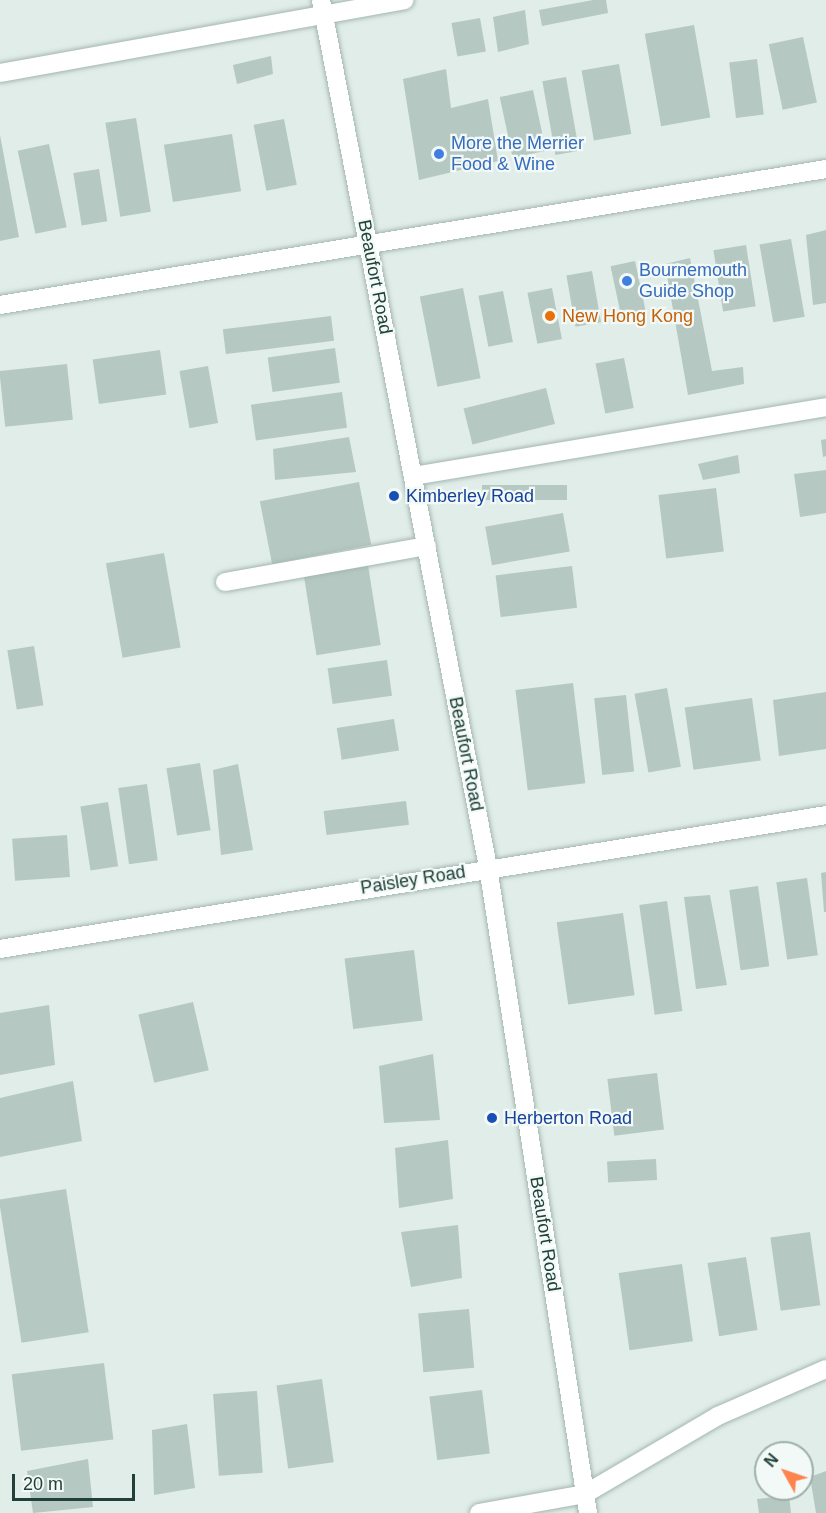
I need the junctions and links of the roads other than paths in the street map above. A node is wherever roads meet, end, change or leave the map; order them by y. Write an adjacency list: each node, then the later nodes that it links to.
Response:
1 (404, 0): 2 (street)
2 (322, 7): 3 (street); 5 (street, Beaufort Road)
3 (0, 73)
4 (826, 169): 5 (street)
5 (369, 245): 6 (street); 8 (street, Beaufort Road)
6 (0, 305)
7 (826, 407): 8 (street)
8 (414, 476): 9 (street, Beaufort Road)
9 (427, 546): 10 (street); 12 (street, Beaufort Road)
10 (225, 582)
11 (826, 815): 12 (street, Paisley Road)
12 (488, 867): 13 (street, Paisley Road); 15 (street, Beaufort Road)
13 (0, 949)
14 (826, 1369): 15 (street)
15 (585, 1494): 16 (street); 17 (street, Beaufort Road)
16 (479, 1513)
17 (588, 1513)

